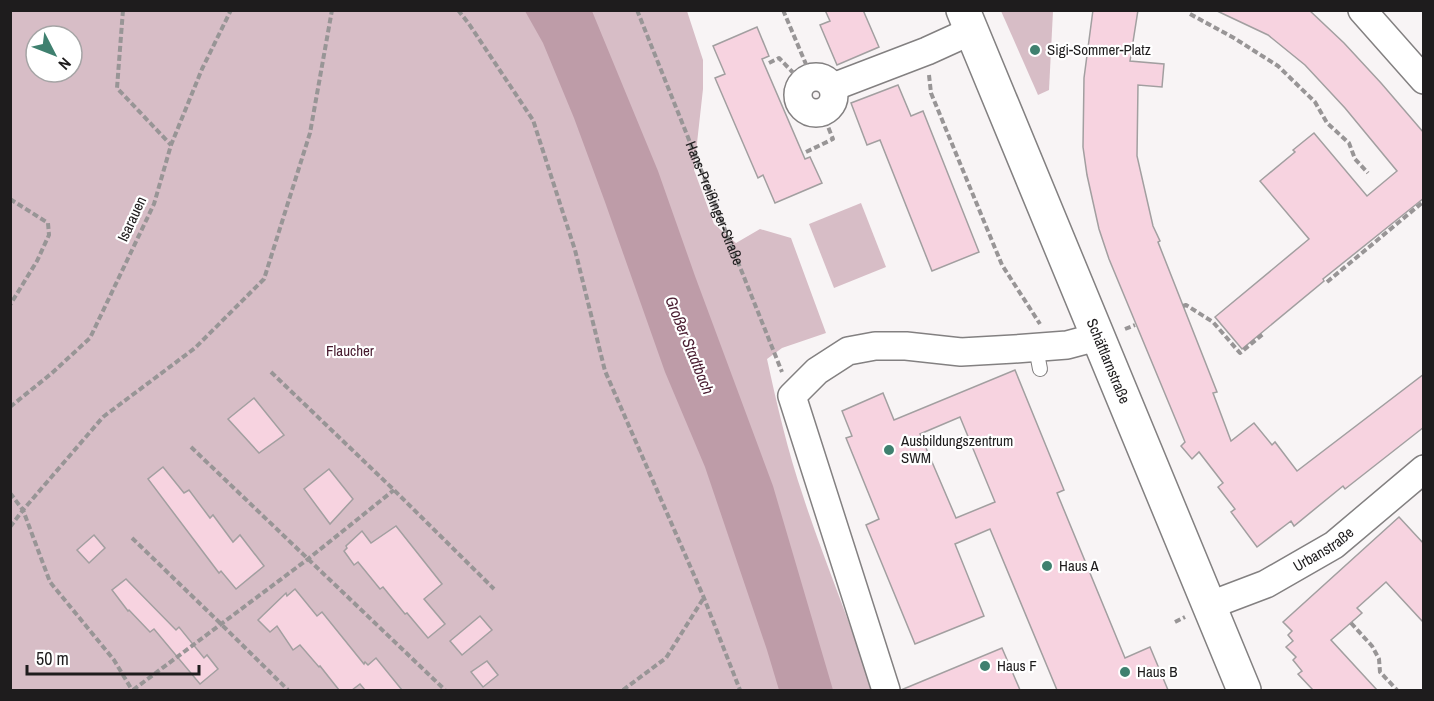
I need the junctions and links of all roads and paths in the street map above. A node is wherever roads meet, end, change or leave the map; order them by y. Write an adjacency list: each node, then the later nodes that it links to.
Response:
1 (123, 10): 17 (path)
2 (231, 10): 17 (path, Isarauen)
3 (332, 10): 36 (path)
4 (458, 10): 41 (path)
5 (637, 10): 30 (path, Hans-Preißinger-Straße)
6 (779, 10): 11 (path)
7 (783, 10): 11 (path)
8 (1362, 10): 14 (street)
9 (1190, 14): 19 (path)
10 (967, 21): 12 (street, Schäftlarnstraße); 26 (street, Schäftlarnstraße)
11 (788, 22): 15 (path)
12 (927, 51): 15 (street, Schäftlarnstraße); 28 (path)
13 (769, 63): 15 (path)
14 (1424, 80)
15 (815, 82): 16 (street)
16 (822, 112): 18 (path)
17 (171, 145): 31 (path, Isarauen)
18 (806, 152)
19 (1368, 173)
20 (10, 199): 23 (path)
21 (1423, 202): 22 (path)
22 (1328, 282)
23 (10, 305)
24 (1183, 306): 27 (path)
25 (1136, 325): 26 (path)
26 (1109, 334): 28 (street); 42 (street, Schäftlarnstraße)
27 (1263, 334)
28 (1043, 354): 30 (street)
29 (271, 372): 34 (path)
30 (792, 396): 50 (street)
31 (10, 407)
32 (191, 447): 39 (path)
33 (1419, 481): 42 (street, Urbanstraße)
34 (394, 490): 39 (path); 40 (path)
35 (10, 493): 36 (path)
36 (23, 510): 37 (path); 45 (path)
37 (10, 527)
38 (132, 538): 44 (path)
39 (308, 559): 44 (path); 47 (path)
40 (494, 589)
41 (704, 598): 48 (path); 49 (path)
42 (1208, 606): 51 (street, Schäftlarnstraße)
43 (1351, 623): 52 (path)
44 (221, 624): 45 (path); 46 (path)
45 (132, 690)
46 (288, 690)
47 (445, 690)
48 (623, 690)
49 (740, 690)
50 (886, 690)
51 (1244, 690)
52 (1397, 690)

